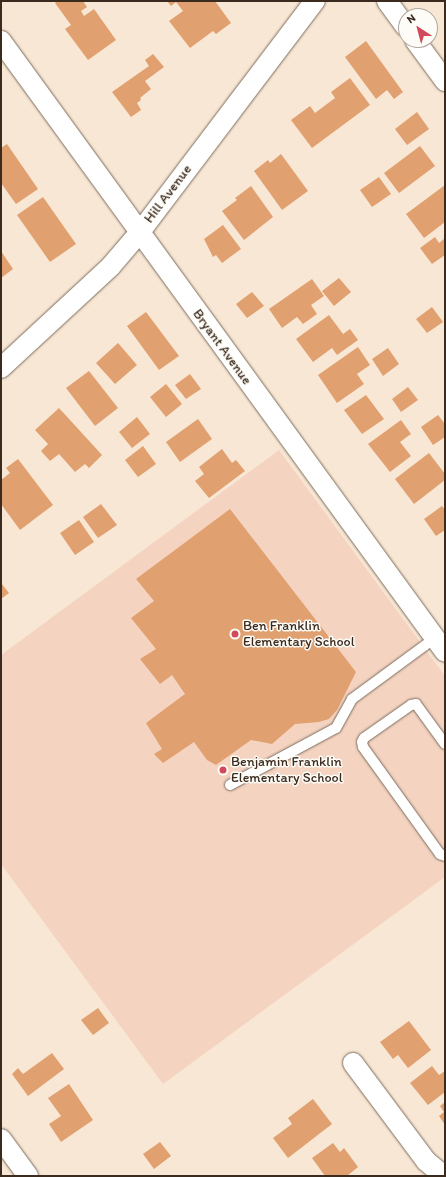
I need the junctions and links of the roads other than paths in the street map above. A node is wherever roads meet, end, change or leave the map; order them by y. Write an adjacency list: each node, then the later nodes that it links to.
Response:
1 (315, 1): 7 (street, Hill Avenue)
2 (387, 1): 3 (street)
3 (398, 16)
4 (1, 41): 7 (street, Bryant Avenue)
5 (421, 48): 6 (street)
6 (445, 81)
7 (140, 232): 8 (street, Hill Avenue); 9 (street, Bryant Avenue)
8 (1, 368)
9 (442, 640): 11 (lane)
10 (445, 744): 12 (lane)
11 (230, 785)
12 (445, 856)
13 (352, 1063): 16 (street)
14 (1, 1139): 15 (street)
15 (28, 1176)
16 (444, 1176)

